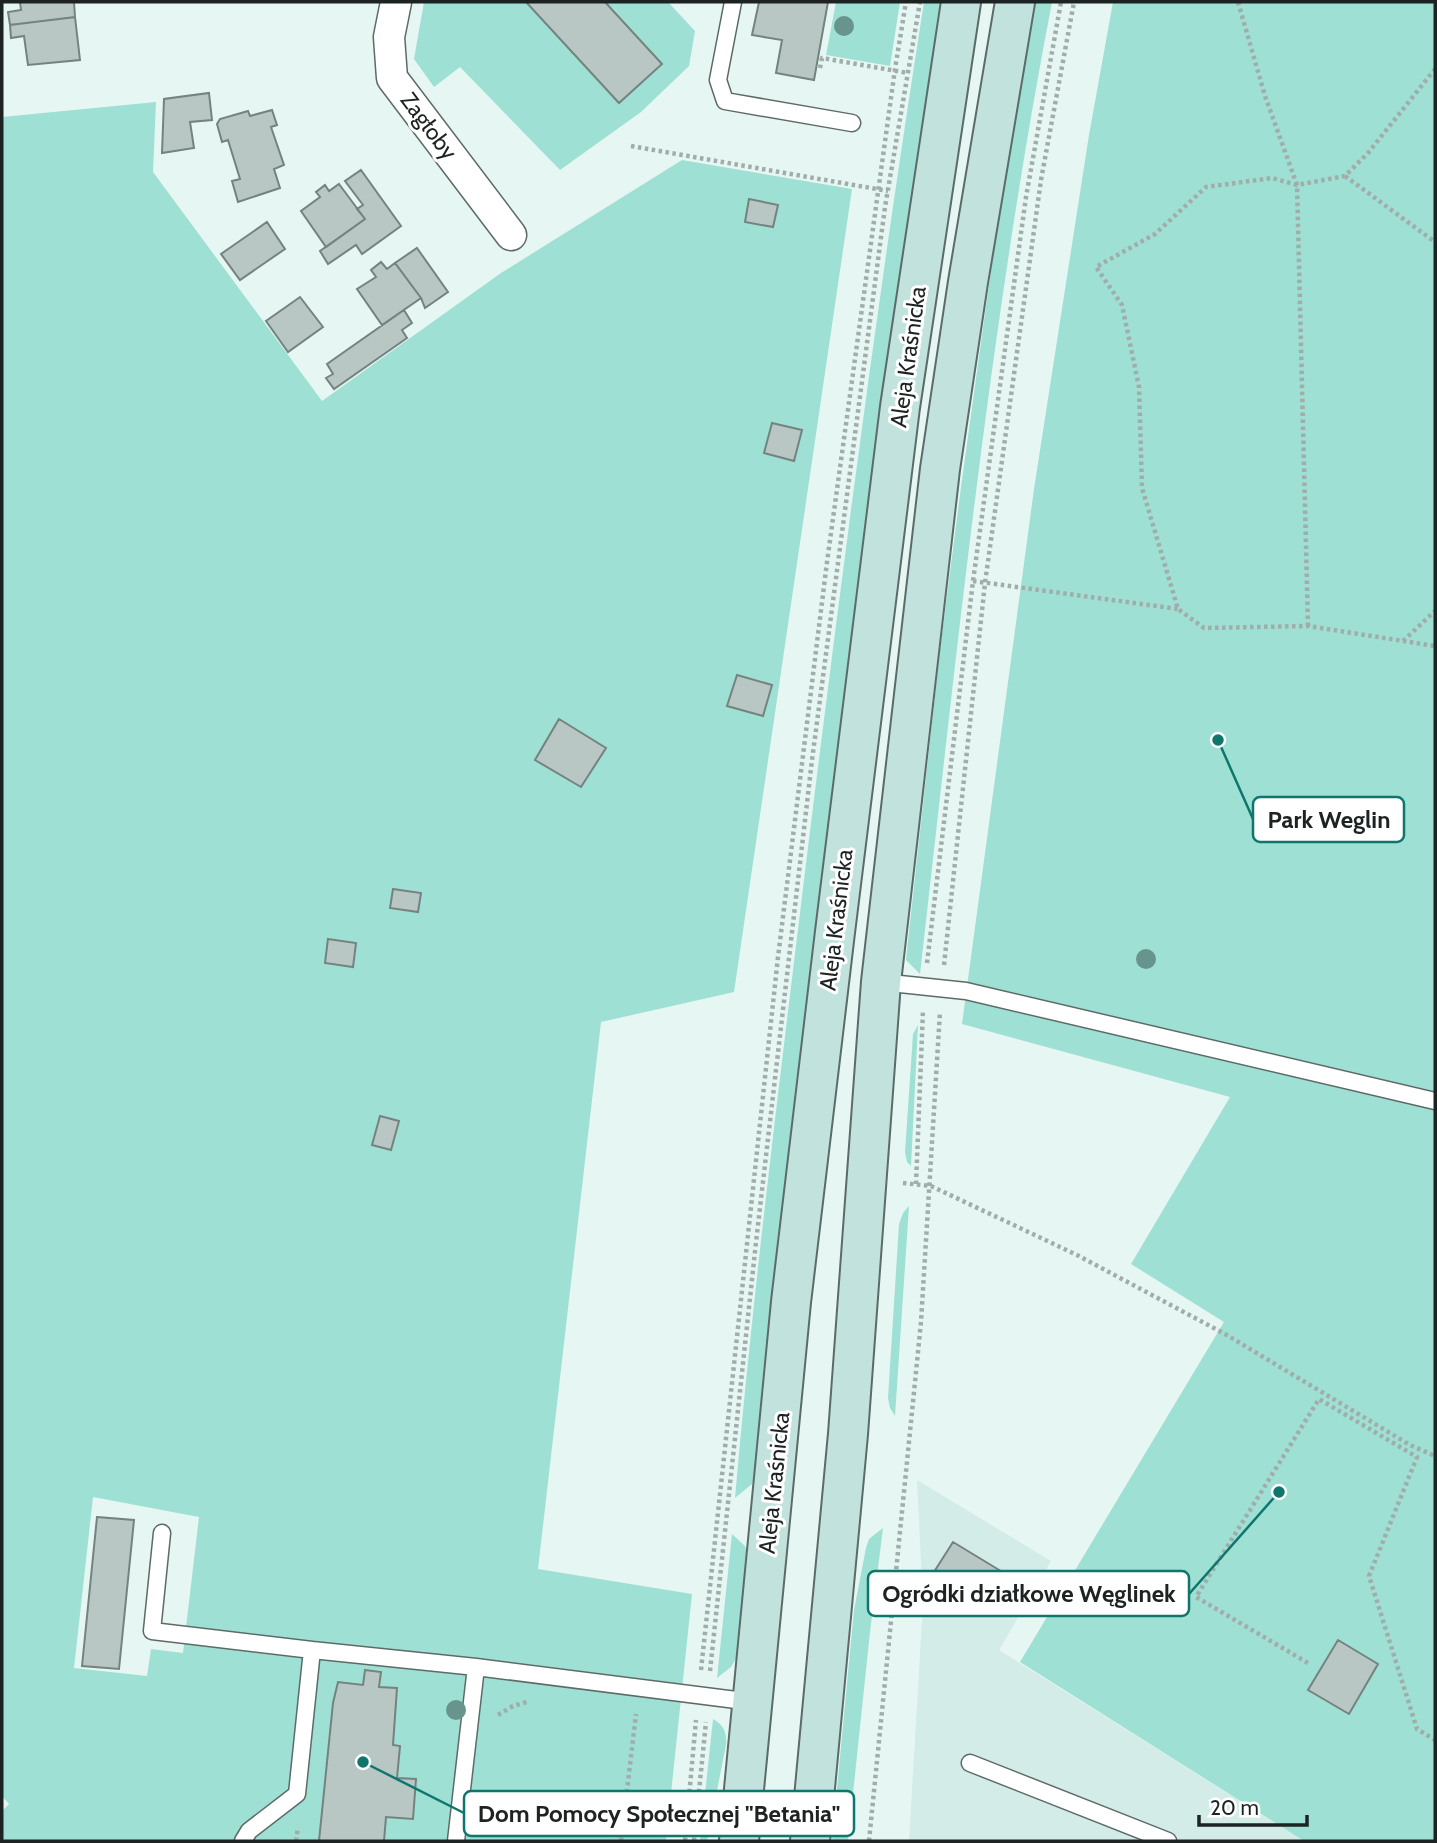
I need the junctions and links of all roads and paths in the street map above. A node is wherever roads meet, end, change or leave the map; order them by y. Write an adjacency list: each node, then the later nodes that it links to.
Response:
1 (396, 2): 19 (street, Zagłoby)
2 (733, 2): 13 (lane)
3 (906, 2): 11 (path)
4 (961, 2): 39 (main road, Aleja Kraśnicka)
5 (1015, 2): 28 (main road)
6 (1061, 2): 21 (path)
7 (1074, 2): 22 (path)
8 (1238, 2): 16 (path)
9 (820, 68): 11 (path)
10 (1435, 69): 15 (path)
11 (895, 71): 12 (path); 17 (path)
12 (908, 73)
13 (852, 123)
14 (631, 146): 17 (path)
15 (1345, 176): 16 (path); 20 (path)
16 (1297, 185): 23 (path); 25 (path)
17 (878, 189): 18 (path); 38 (path)
18 (888, 191)
19 (511, 234)
20 (1435, 242)
21 (972, 581): 22 (path); 29 (path)
22 (985, 583): 23 (path); 30 (path)
23 (1178, 608): 25 (path)
24 (1435, 611): 26 (path)
25 (1308, 626): 26 (path)
26 (1402, 642): 27 (path)
27 (1435, 646)
28 (881, 982): 29 (lane); 60 (main road)
29 (924, 988): 30 (lane); 32 (path)
30 (941, 989): 31 (lane); 32 (path)
31 (1435, 1101)
32 (931, 1186): 33 (path); 61 (path)
33 (1435, 1456)
34 (162, 1533): 35 (lane)
35 (312, 1650): 37 (lane); 53 (lane)
36 (1308, 1663): 48 (path)
37 (476, 1667): 38 (lane); 55 (lane)
38 (703, 1697): 39 (lane); 46 (path); 47 (path)
39 (752, 1702): 59 (main road, Aleja Kraśnicka)
40 (536, 1703): 44 (path)
41 (624, 1713): 42 (path)
42 (636, 1714): 43 (path); 51 (path)
43 (646, 1716)
44 (493, 1719)
45 (687, 1721): 46 (path)
46 (696, 1722): 47 (path); 57 (path)
47 (705, 1724): 58 (path)
48 (1435, 1740)
49 (970, 1763): 62 (lane)
50 (480, 1796): 51 (path)
51 (624, 1815): 56 (path)
52 (298, 1825): 54 (path)
53 (243, 1841)
54 (296, 1841)
55 (456, 1841)
56 (621, 1841)
57 (685, 1841)
58 (694, 1841)
59 (739, 1841)
60 (810, 1841)
61 (869, 1841)
62 (1168, 1841)

